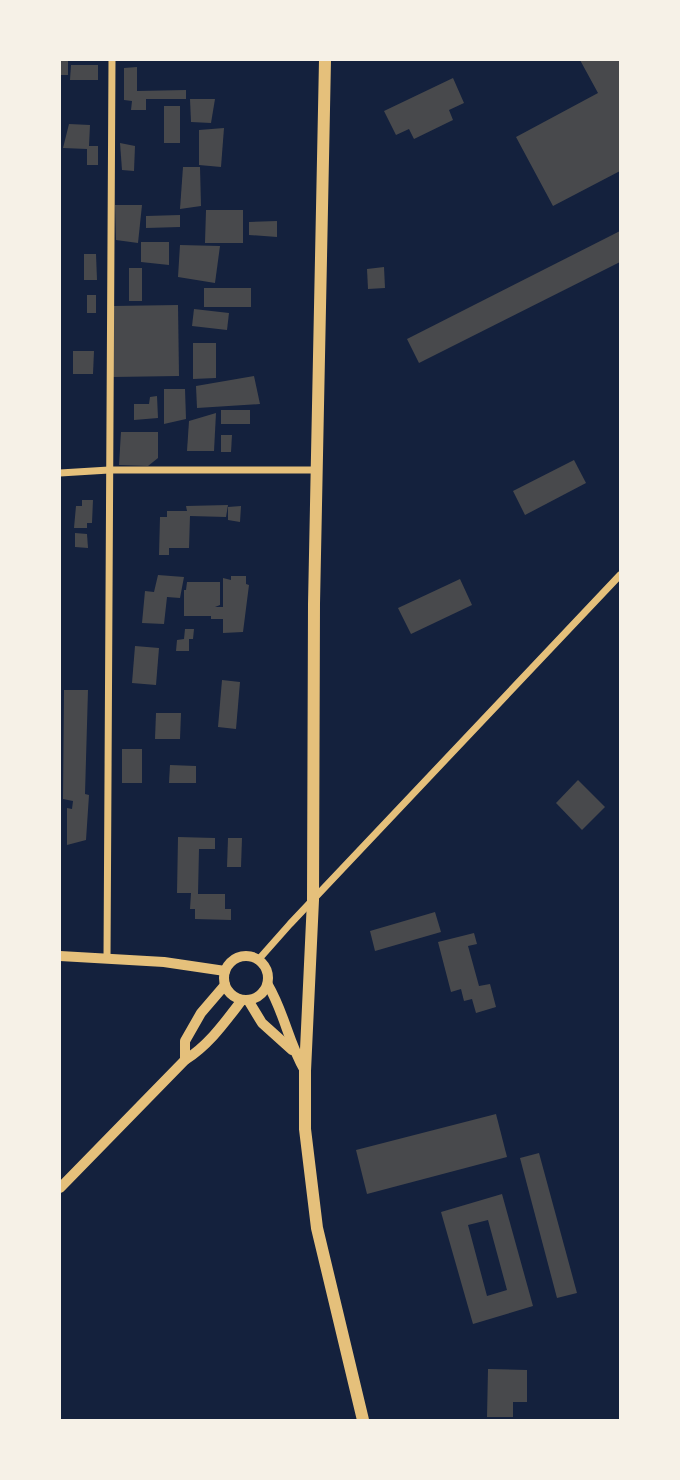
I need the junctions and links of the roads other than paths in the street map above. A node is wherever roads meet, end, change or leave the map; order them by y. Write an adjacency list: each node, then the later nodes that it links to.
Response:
1 (112, 60): 3 (street)
2 (325, 60): 4 (main road)
3 (109, 470): 4 (street); 5 (street); 9 (street)
4 (317, 470): 7 (main road)
5 (60, 473)
6 (621, 575): 7 (street)
7 (313, 900): 10 (street); 17 (main road)
8 (60, 956): 9 (street)
9 (107, 958): 11 (street)
10 (259, 959): 11 (street); 13 (street)
11 (225, 971): 12 (street)
12 (225, 985): 14 (street); 16 (street)
13 (268, 985): 14 (street); 15 (street)
14 (245, 1000): 15 (street); 16 (street)
15 (294, 1052): 17 (street)
16 (185, 1060): 18 (street)
17 (305, 1071): 19 (main road)
18 (60, 1188)
19 (363, 1420)

